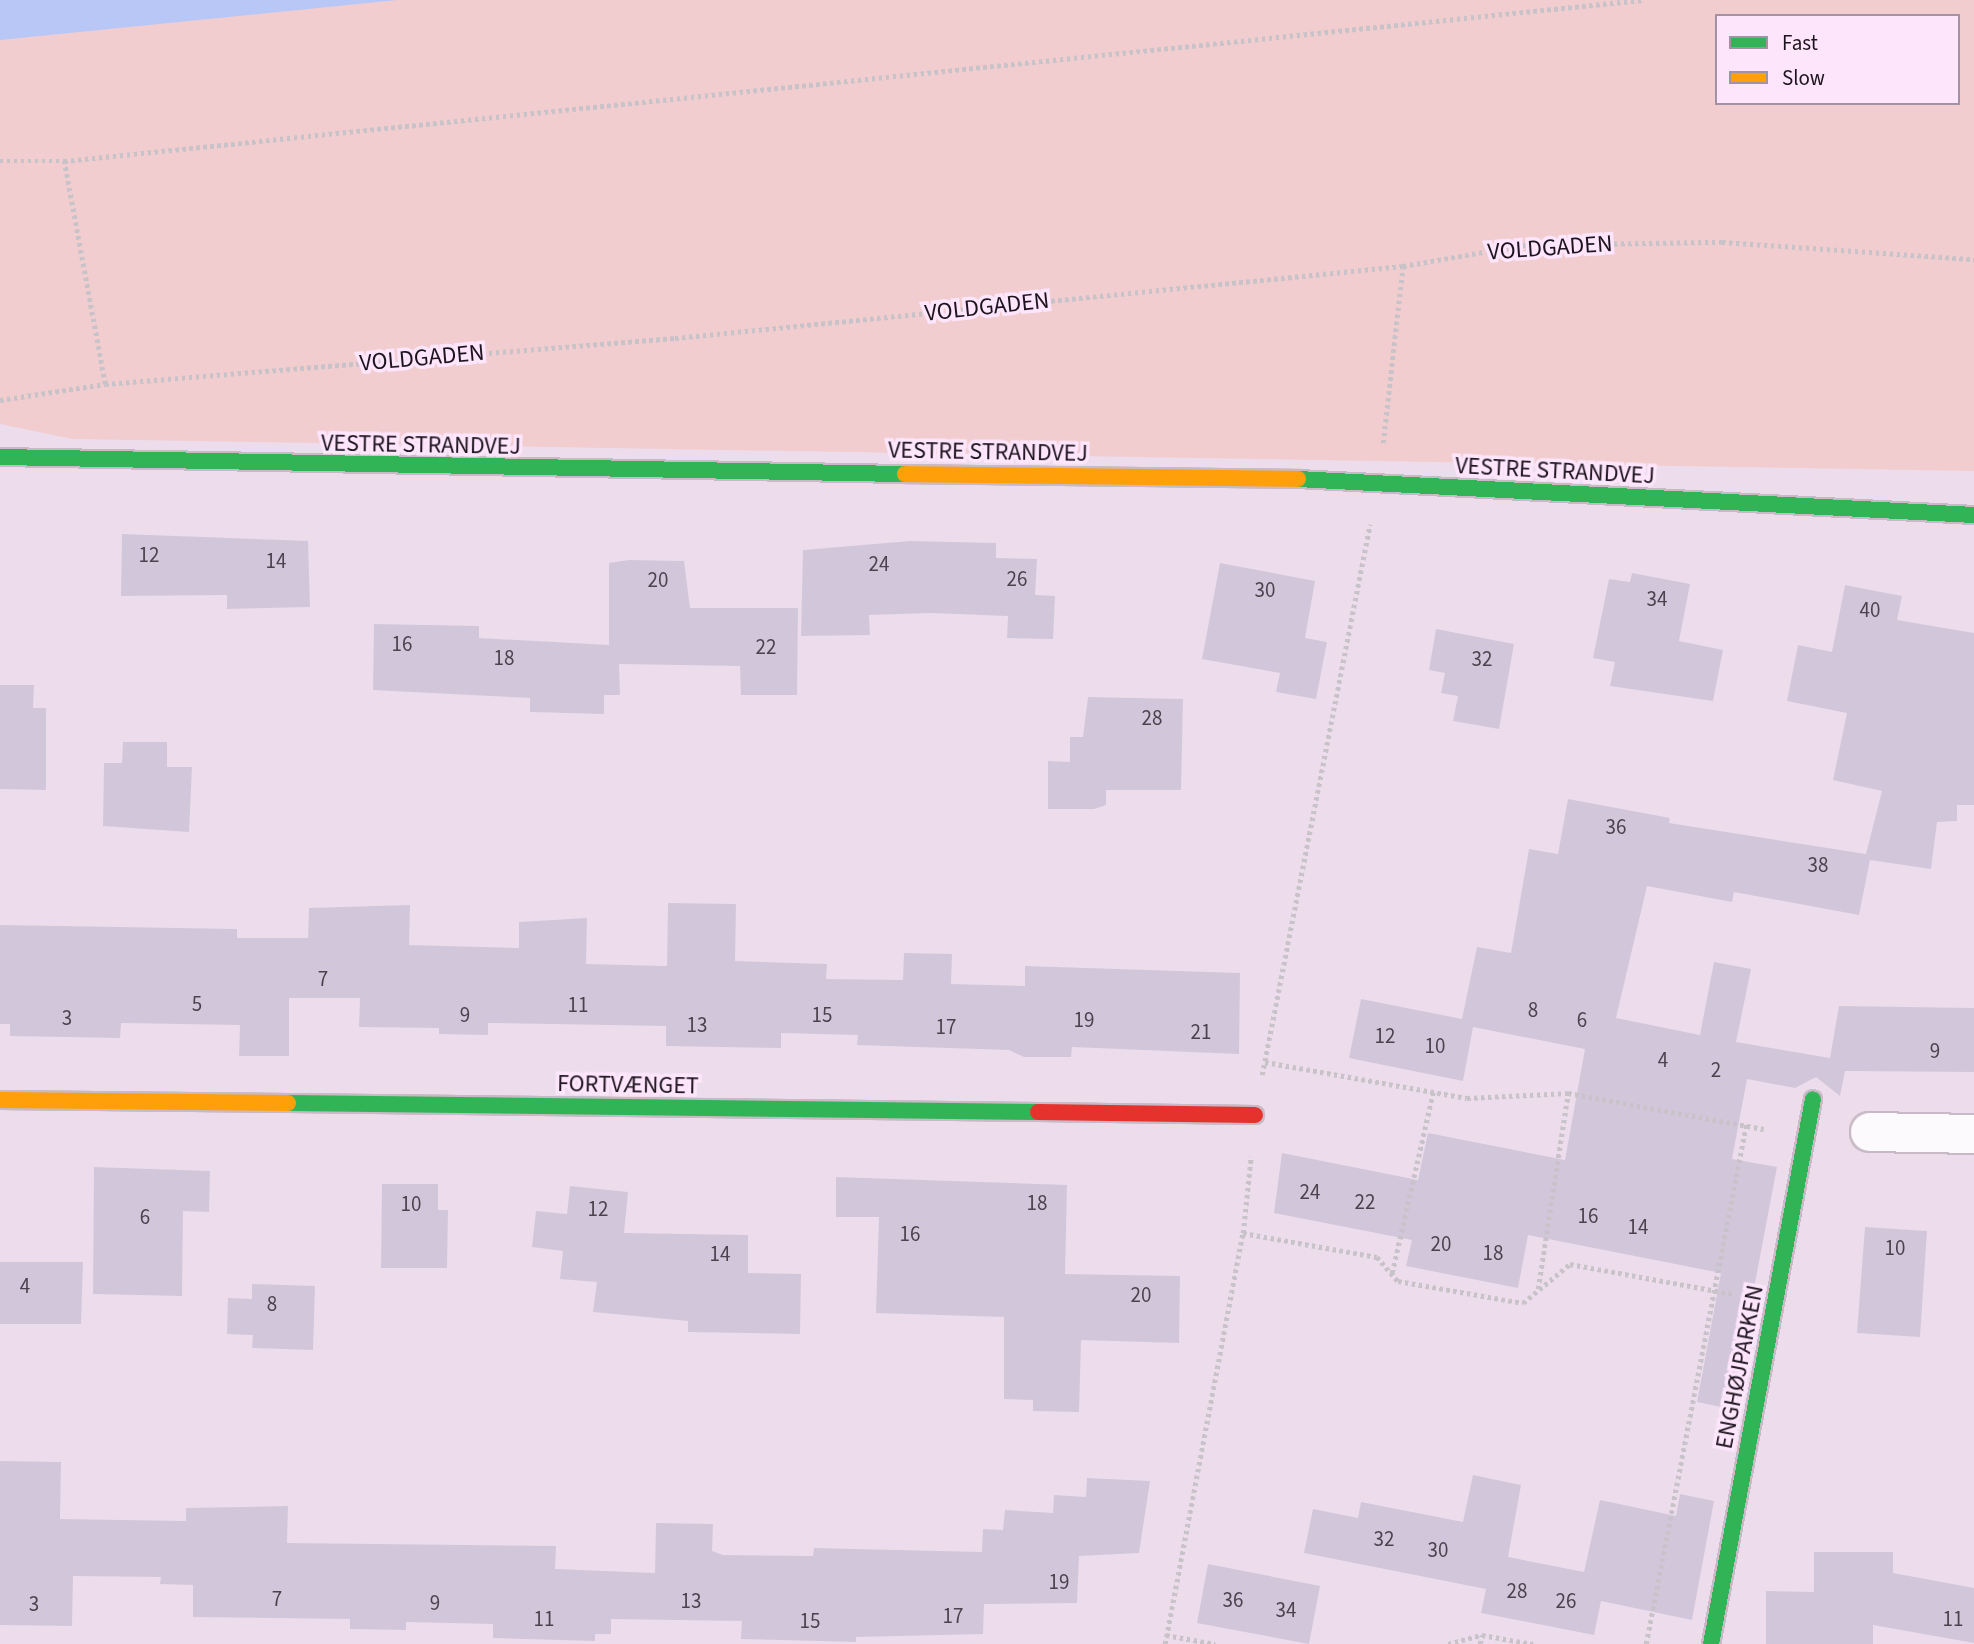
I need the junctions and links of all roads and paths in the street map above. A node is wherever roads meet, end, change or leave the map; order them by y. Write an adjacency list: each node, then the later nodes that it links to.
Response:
1 (1642, 0): 3 (path)
2 (0, 161): 3 (path)
3 (64, 161): 6 (path)
4 (1974, 259): 5 (path, VOLDGADEN)
5 (1403, 266): 6 (path, VOLDGADEN); 9 (path)
6 (105, 384): 7 (path, VOLDGADEN)
7 (0, 400)
8 (0, 457): 9 (street, VESTRE STRANDVEJ)
9 (1378, 484): 10 (street, VESTRE STRANDVEJ); 11 (path)
10 (1974, 515)
11 (1265, 1062): 12 (path); 16 (path)
12 (1433, 1092): 13 (path); 22 (path)
13 (1568, 1093): 17 (path); 23 (path)
14 (1813, 1099): 20 (street, ENGHØJPARKEN)
15 (0, 1100): 16 (street, FORTVÆNGET)
16 (1255, 1115): 21 (path)
17 (1746, 1125): 20 (path); 24 (path)
18 (1870, 1132): 19 (street)
19 (1974, 1134)
20 (1806, 1136): 25 (street, ENGHØJPARKEN)
21 (1243, 1233): 22 (path); 27 (path)
22 (1392, 1273): 23 (path)
23 (1538, 1291): 24 (path)
24 (1714, 1291): 25 (path); 33 (path)
25 (1775, 1302): 34 (street, ENGHØJPARKEN)
26 (1482, 1634): 30 (path); 31 (path); 32 (path)
27 (1166, 1635): 28 (path); 29 (path)
28 (1165, 1644)
29 (1215, 1644)
30 (1448, 1644)
31 (1480, 1644)
32 (1533, 1644)
33 (1646, 1644)
34 (1711, 1644)

